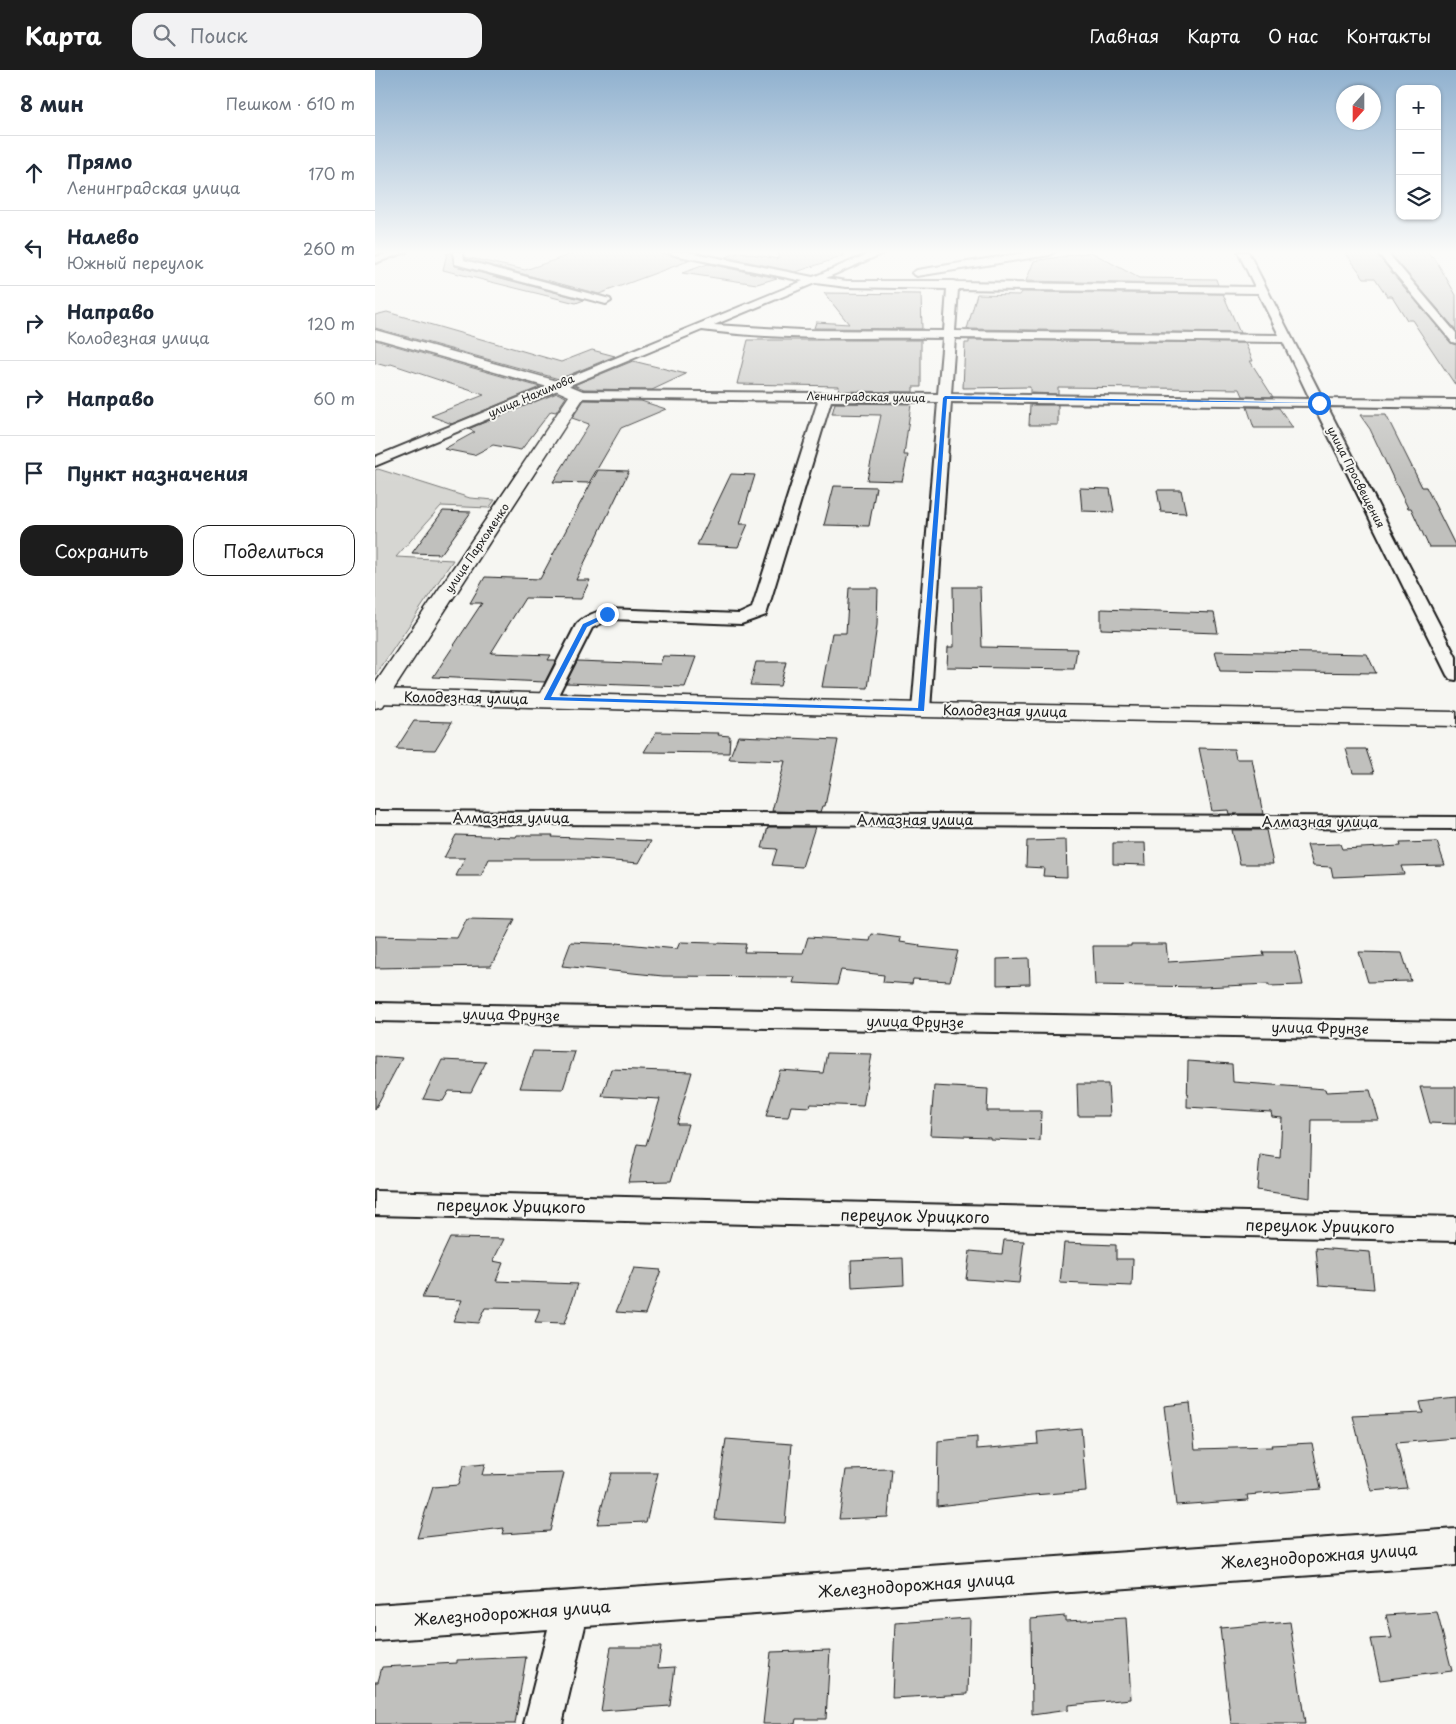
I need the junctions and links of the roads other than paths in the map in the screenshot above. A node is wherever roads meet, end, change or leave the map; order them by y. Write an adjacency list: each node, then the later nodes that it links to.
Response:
1 (696, 329): 10 (street, улица Нахимова)
2 (723, 329): 7 (street)
3 (950, 329): 7 (street)
4 (1282, 329): 8 (street, улица Просвещения)
5 (1447, 329): 9 (street)
6 (375, 334): 10 (street, Ленинградская улица)
7 (949, 336): 8 (street); 13 (street)
8 (1287, 339): 14 (street, улица Просвещения)
9 (1456, 340)
10 (556, 385): 11 (street, Ленинградская улица); 16 (street, улица Нахимова)
11 (577, 394): 12 (street, Ленинградская улица); 18 (street, улица Пархоменко)
12 (826, 396): 13 (street, Ленинградская улица); 19 (street)
13 (945, 398): 14 (street, Ленинградская улица); 20 (street)
14 (1319, 403): 15 (street, Ленинградская улица); 17 (street, улица Просвещения)
15 (1456, 404)
16 (375, 462)
17 (1456, 675)
18 (376, 698): 19 (street, Колодезная улица)
19 (547, 699): 20 (street, Колодезная улица)
20 (921, 710): 21 (street, Колодезная улица)
21 (1456, 719)
22 (375, 817): 23 (street, Алмазная улица)
23 (1456, 823)
24 (375, 1012): 25 (street, улица Фрунзе)
25 (1456, 1030)
26 (375, 1203): 27 (street, переулок Урицкого)
27 (1456, 1230)
28 (1456, 1547): 29 (street, Железнодорожная улица)
29 (571, 1609): 30 (street, Железнодорожная улица); 31 (street)
30 (375, 1623)
31 (543, 1724)

